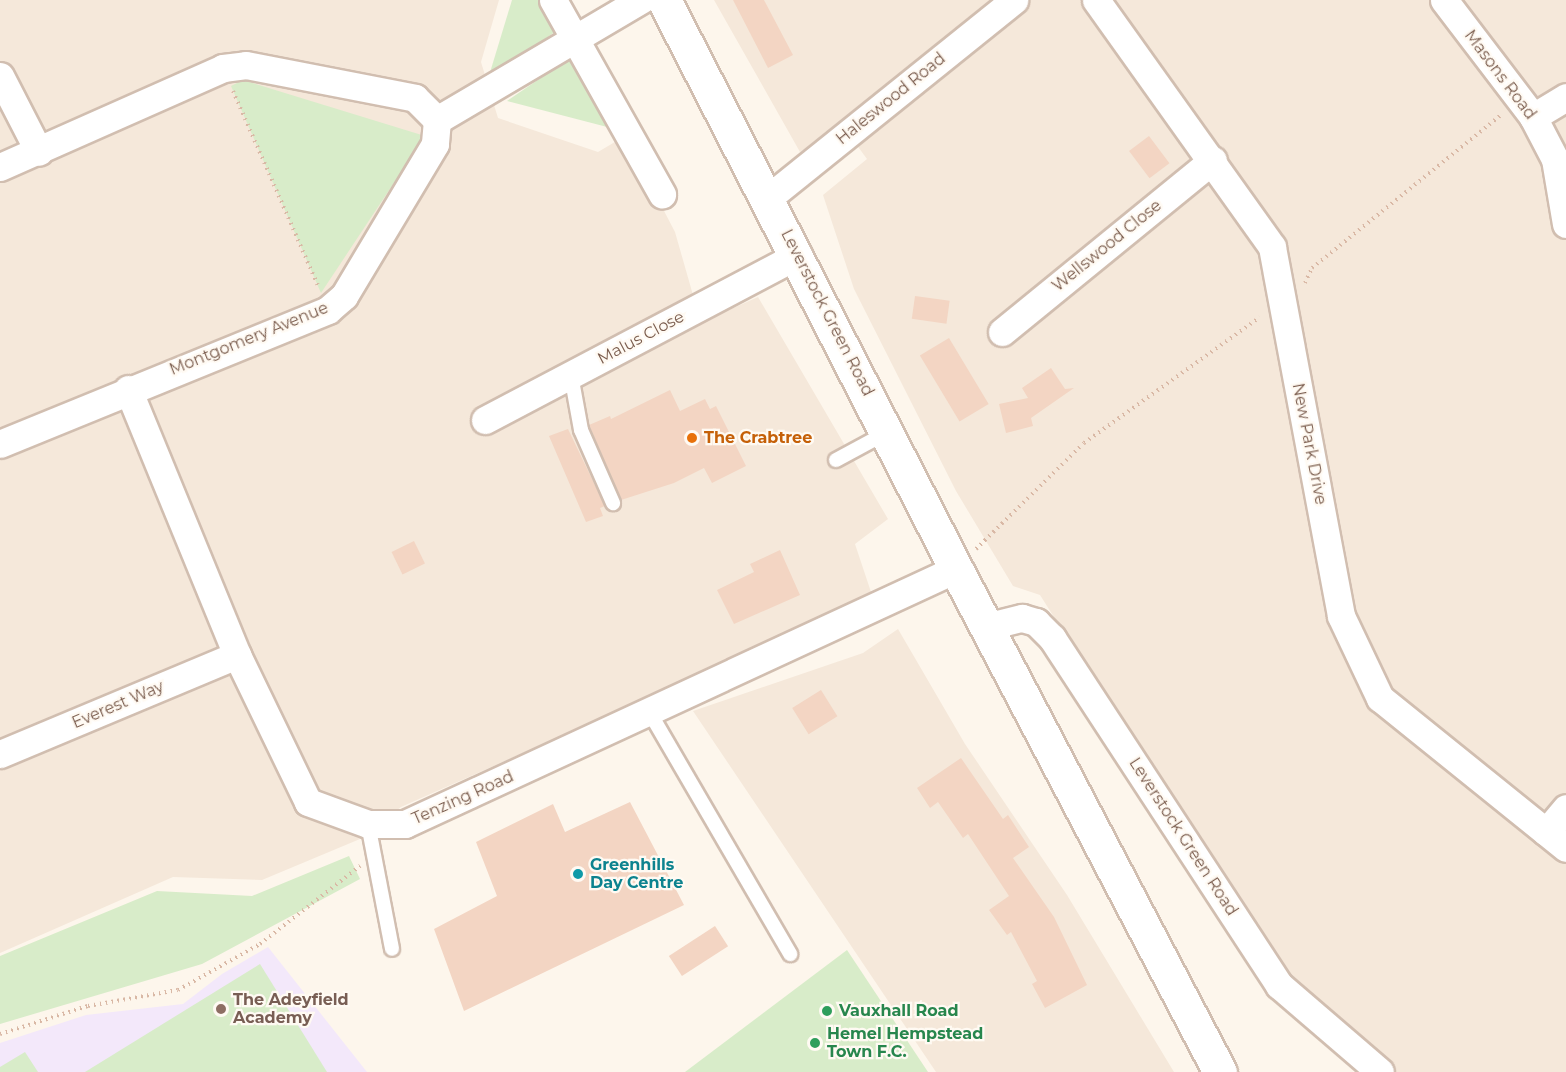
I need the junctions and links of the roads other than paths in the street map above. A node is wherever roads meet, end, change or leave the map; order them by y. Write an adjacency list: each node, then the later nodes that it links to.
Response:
1 (552, 0): 7 (street)
2 (641, 0): 7 (street)
3 (664, 0): 16 (street, Leverstock Green Road)
4 (1014, 0): 16 (street, Haleswood Road)
5 (1096, 0): 13 (street, New Park Drive)
6 (1444, 0): 10 (street, Masons Road)
7 (573, 39): 11 (street); 15 (street)
8 (0, 76): 12 (street)
9 (1566, 97): 10 (street)
10 (1527, 109): 17 (street, Masons Road)
11 (437, 120): 12 (street); 21 (street, Montgomery Avenue)
12 (39, 152): 14 (street)
13 (1213, 160): 19 (street, Wellswood Close); 34 (street, New Park Drive)
14 (0, 167)
15 (662, 194)
16 (768, 198): 18 (street, Leverstock Green Road)
17 (1566, 224)
18 (798, 255): 20 (street, Malus Close); 23 (street, Leverstock Green Road)
19 (1002, 332)
20 (571, 375): 22 (street, Malus Close); 26 (lane)
21 (128, 389): 24 (street, Montgomery Avenue); 29 (street, Tenzing Road)
22 (485, 420)
23 (888, 432): 25 (lane); 27 (street, Leverstock Green Road)
24 (0, 444)
25 (836, 460)
26 (613, 503)
27 (956, 569): 28 (street, Leverstock Green Road); 30 (street, Tenzing Road)
28 (989, 626): 37 (street, Leverstock Green Road); 38 (street, Leverstock Green Road)
29 (237, 655): 31 (street, Everest Way); 33 (street, Tenzing Road)
30 (650, 713): 33 (street, Tenzing Road); 36 (lane)
31 (0, 754)
32 (1566, 808): 34 (street)
33 (368, 824): 35 (lane)
34 (1556, 840)
35 (393, 949)
36 (790, 954)
37 (1220, 1072)
38 (1380, 1072)

